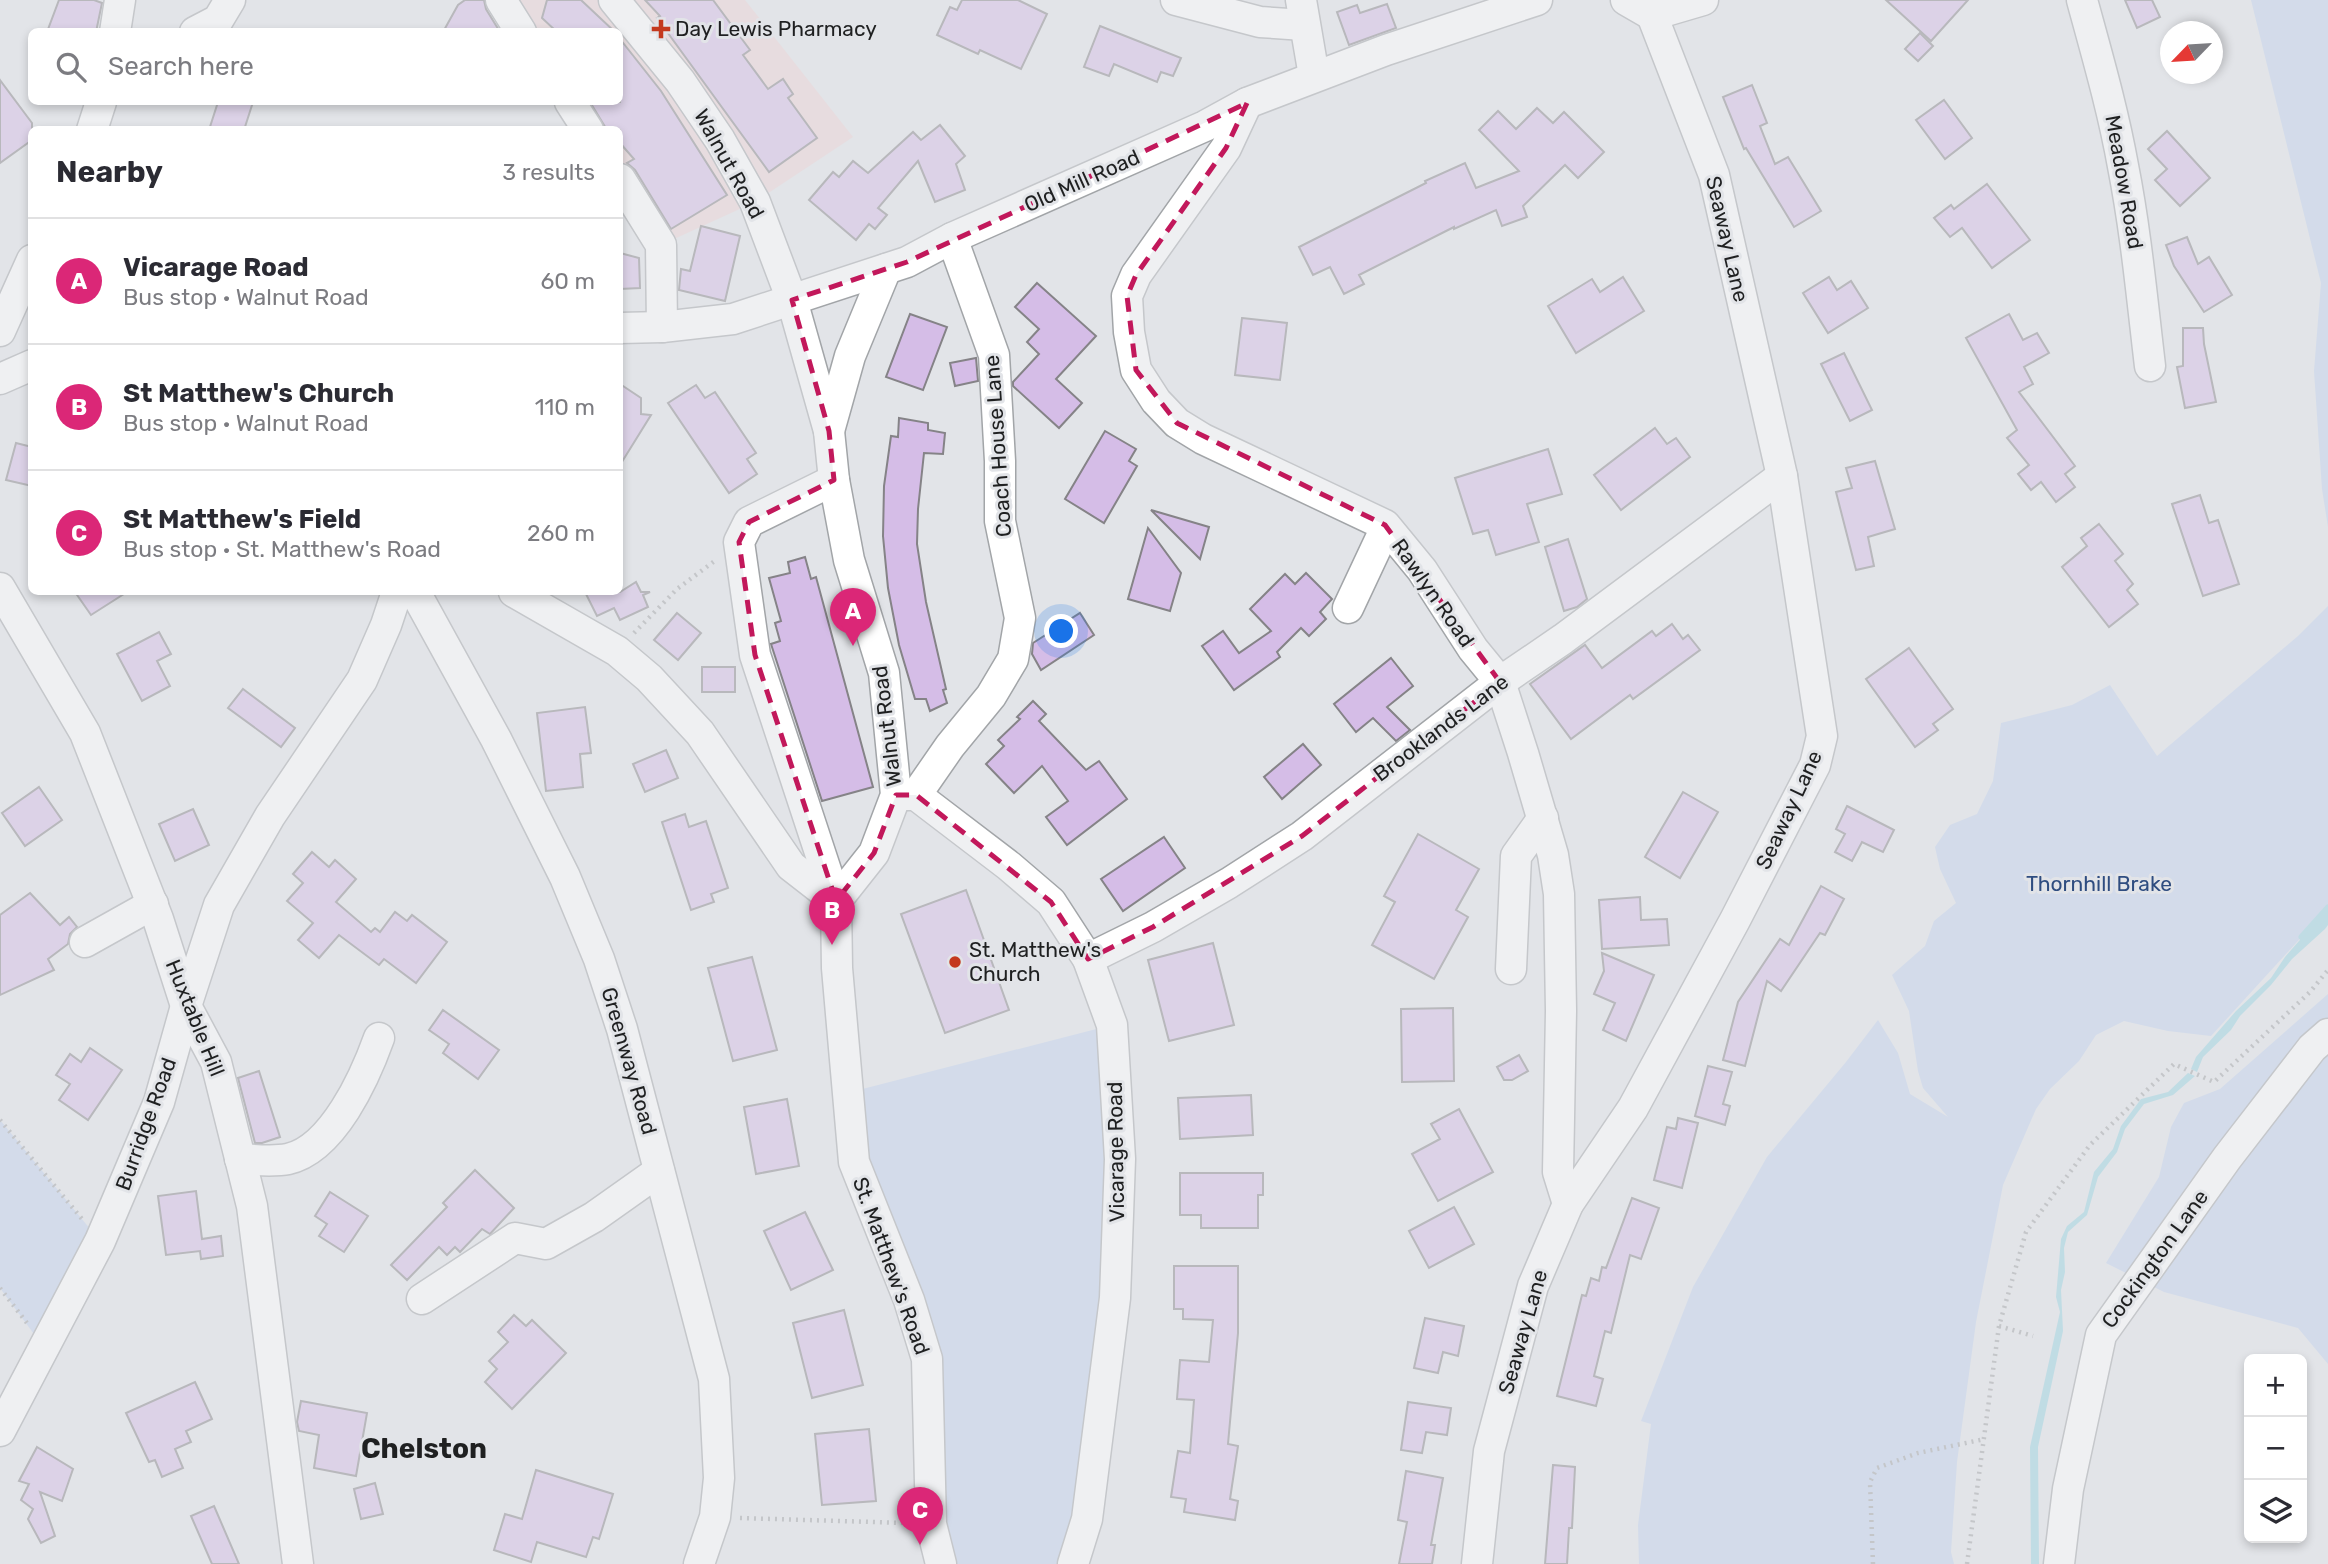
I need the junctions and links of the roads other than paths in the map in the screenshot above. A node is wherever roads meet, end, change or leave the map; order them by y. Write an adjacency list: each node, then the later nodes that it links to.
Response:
1 (120, 0): 12 (street)
2 (230, 0): 13 (street)
3 (501, 0): 14 (street)
4 (614, 0): 25 (street, Walnut Road)
5 (1176, 0): 10 (street)
6 (1536, 0): 15 (street, Old Mill Road)
7 (1626, 0): 11 (street)
8 (1703, 0): 11 (street)
9 (2082, 0): 29 (street, Meadow Road)
10 (1302, 12): 15 (street)
11 (1652, 15): 33 (street, Seaway Lane)
12 (116, 28)
13 (203, 28)
14 (518, 28)
15 (1314, 76): 16 (street, Old Mill Road)
16 (1247, 103): 22 (street, Old Mill Road); 35 (street, Rawlyn Road)
17 (100, 105): 19 (street)
18 (572, 105): 20 (street)
19 (93, 126)
20 (585, 126)
21 (623, 184): 26 (street)
22 (952, 238): 24 (street, Old Mill Road); 42 (street, Coach House Lane)
23 (28, 269): 28 (street)
24 (886, 269): 25 (street, Old Mill Road); 32 (street, Walnut Road)
25 (792, 300): 26 (street, Old Mill Road); 32 (street, Walnut Road)
26 (662, 327): 27 (street, Old Mill Road)
27 (623, 328)
28 (0, 331)
29 (2150, 366)
30 (28, 367): 31 (street)
31 (0, 379)
32 (829, 431): 34 (street, Walnut Road)
33 (1782, 477): 41 (street, Brooklands Lane); 54 (street, Seaway Lane)
34 (834, 480): 42 (street, Walnut Road); 44 (street)
35 (1387, 527): 40 (street); 41 (street, Rawlyn Road)
36 (0, 588): 45 (street, Huxtable Hill)
37 (396, 595): 49 (street, Burridge Road)
38 (417, 595): 53 (street, Greenway Road)
39 (519, 595): 44 (street)
40 (1348, 608)
41 (1500, 682): 43 (street, Rawlyn Road); 47 (street, Brooklands Lane)
42 (906, 795): 44 (street, Walnut Road); 47 (street, Vicarage Road)
43 (1543, 818): 48 (street); 54 (street, Rawlyn Road)
44 (836, 901): 59 (street, St. Matthew's Road)
45 (153, 904): 46 (street); 49 (street, Huxtable Hill)
46 (85, 942)
47 (1088, 959): 60 (street, Vicarage Road)
48 (1511, 969)
49 (186, 1006): 52 (street, Huxtable Hill); 56 (street, Burridge Road)
50 (2328, 1034): 62 (street, Cockington Lane)
51 (379, 1038): 52 (street)
52 (240, 1159): 57 (street, Huxtable Hill)
53 (659, 1171): 55 (street); 58 (street, Greenway Road)
54 (1568, 1205): 61 (street, Seaway Lane)
55 (422, 1299)
56 (0, 1431)
57 (298, 1564)
58 (699, 1564)
59 (940, 1564)
60 (1073, 1564)
61 (1478, 1564)
62 (2059, 1564)

